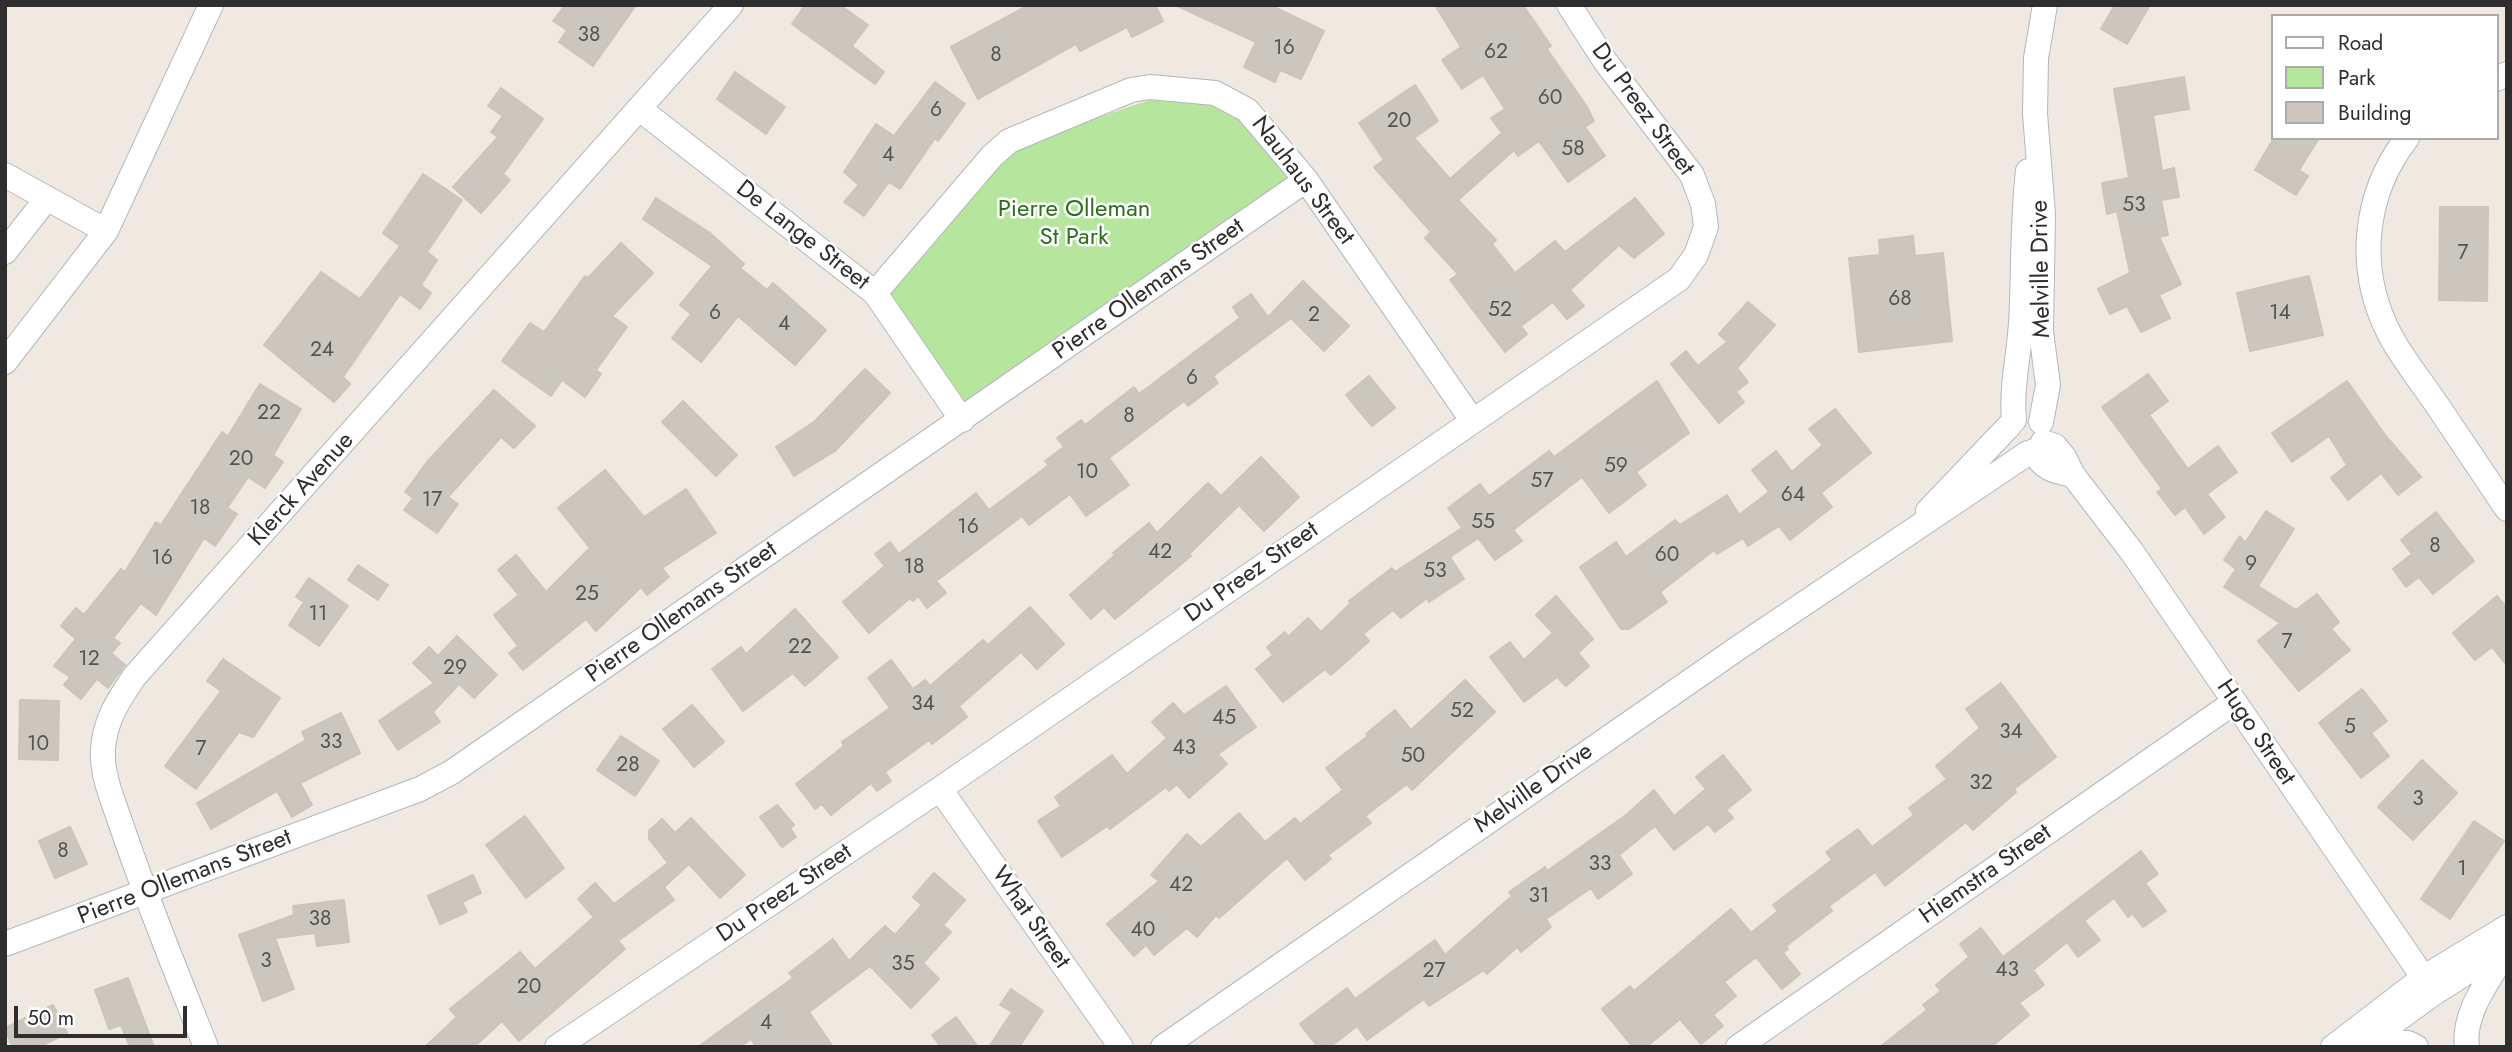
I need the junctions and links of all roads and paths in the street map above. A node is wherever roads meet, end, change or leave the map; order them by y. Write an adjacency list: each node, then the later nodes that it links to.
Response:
1 (211, 5): 11 (street)
2 (731, 5): 5 (street, Klerck Avenue)
3 (1569, 5): 16 (street, Du Preez Street)
4 (2045, 5): 6 (street, Melville Drive)
5 (641, 110): 13 (street, De Lange Street); 23 (street, Klerck Avenue)
6 (2035, 114): 17 (street, Melville Drive); 18 (street, Melville Drive)
7 (2405, 140): 19 (street)
8 (5, 175): 10 (street)
9 (1306, 180): 13 (street, Nauhaus Street); 15 (street, Pierre Ollemans Street); 16 (street, Nauhaus Street)
10 (47, 198): 11 (street); 12 (street)
11 (106, 231): 14 (street)
12 (5, 253)
13 (875, 293): 15 (street, De Lange Street)
14 (5, 362)
15 (962, 420): 23 (street, Pierre Ollemans Street)
16 (1472, 420): 22 (street, Du Preez Street)
17 (2011, 423): 18 (street); 18 (street, Hugo Street); 20 (street, Melville Drive)
18 (2037, 442): 20 (street, Melville Drive); 21 (street, Hugo Street)
19 (2507, 509)
20 (1907, 535): 32 (street, Melville Drive)
21 (2233, 703): 27 (street, Hugo Street); 33 (street, Hiemstra Street)
22 (940, 789): 30 (street, Du Preez Street); 31 (street, What Street)
23 (145, 894): 25 (street, Pierre Ollemans Street); 29 (street, Klerck Avenue)
24 (2507, 927): 27 (street)
25 (5, 944)
26 (2507, 949): 27 (street); 36 (street)
27 (2429, 985): 28 (street); 34 (street)
28 (2363, 1044): 35 (street)
29 (206, 1047)
30 (557, 1047)
31 (1121, 1047)
32 (1163, 1047)
33 (1738, 1047)
34 (2333, 1047)
35 (2416, 1047)
36 (2467, 1047)

